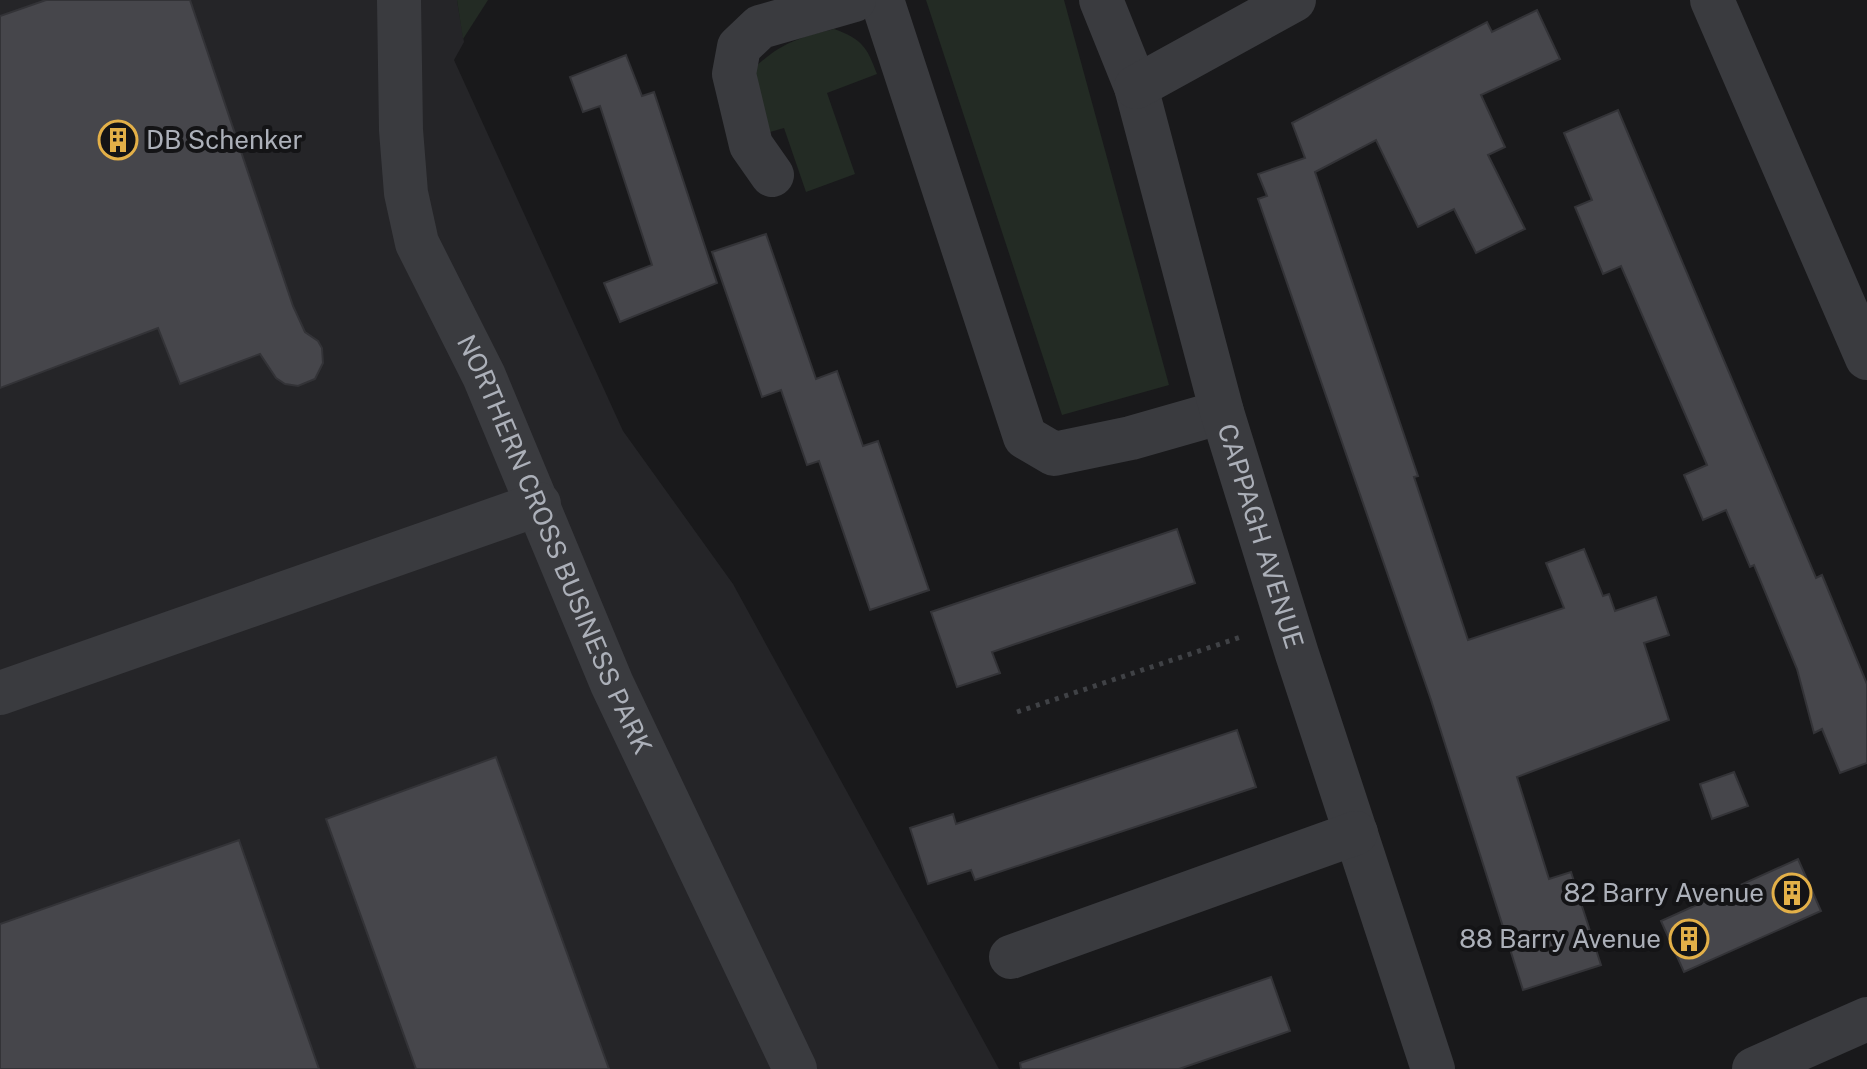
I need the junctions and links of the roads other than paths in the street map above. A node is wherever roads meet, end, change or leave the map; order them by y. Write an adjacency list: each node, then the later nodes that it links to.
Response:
1 (399, 0): 11 (street, NORTHERN CROSS BUSINESS PARK)
2 (854, 0): 8 (street)
3 (882, 0): 10 (street)
4 (1101, 0): 7 (street, CAPPAGH AVENUE)
5 (1294, 0): 7 (street)
6 (1712, 0): 9 (street)
7 (1136, 87): 10 (street, CAPPAGH AVENUE)
8 (772, 175)
9 (1867, 358)
10 (1222, 412): 13 (street, CAPPAGH AVENUE)
11 (539, 504): 12 (street); 16 (street, NORTHERN CROSS BUSINESS PARK)
12 (0, 693)
13 (1356, 833): 14 (street); 17 (street, CAPPAGH AVENUE)
14 (1011, 957)
15 (1867, 1019): 18 (street)
16 (795, 1069)
17 (1433, 1069)
18 (1754, 1069)

